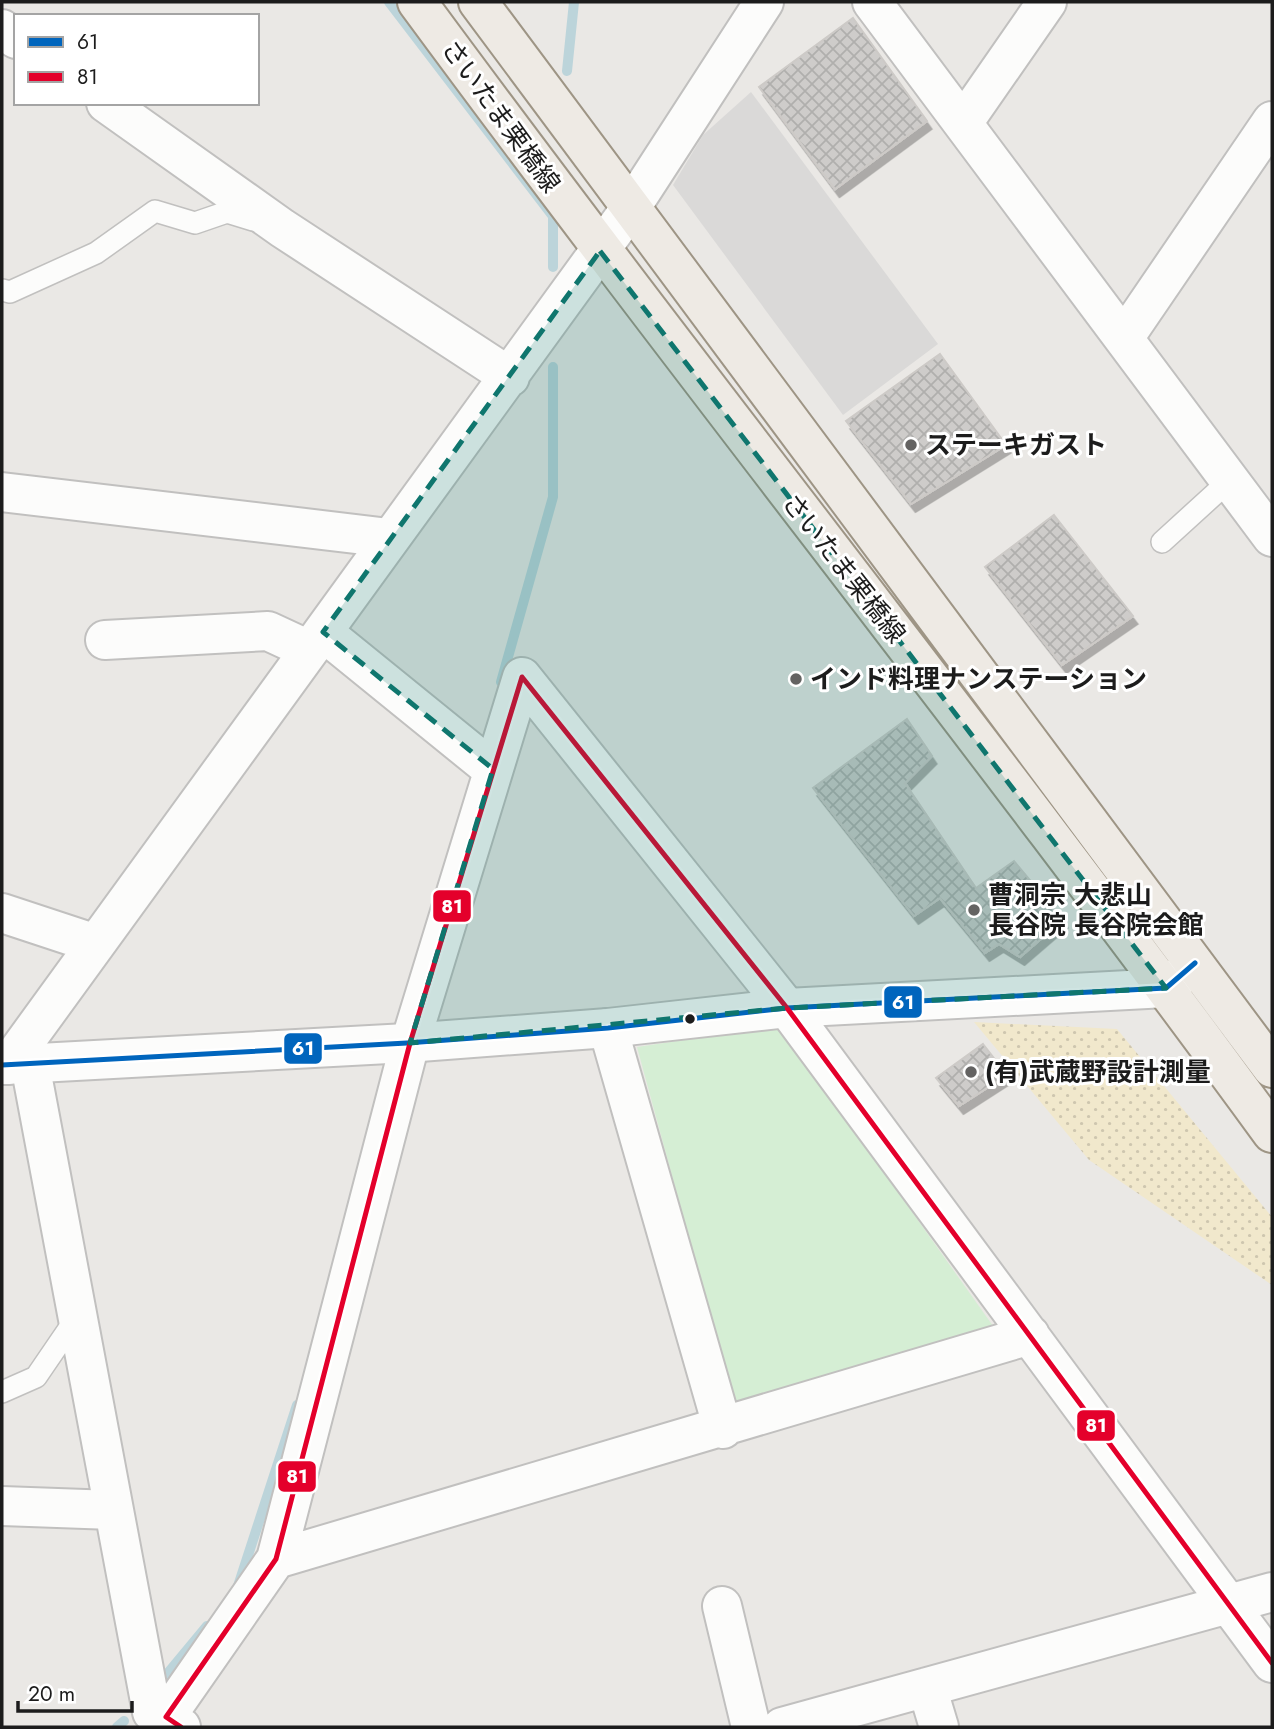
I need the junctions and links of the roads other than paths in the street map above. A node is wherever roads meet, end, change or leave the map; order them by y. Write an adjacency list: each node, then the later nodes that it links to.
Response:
1 (417, 2): 11 (main road, さいたま栗橋線)
2 (478, 2): 9 (main road, さいたま栗橋線)
3 (764, 2): 9 (street)
4 (872, 2): 8 (street)
5 (1047, 2): 8 (street)
6 (109, 105): 10 (street)
7 (1272, 121): 13 (street)
8 (963, 123): 13 (street)
9 (630, 209): 11 (street); 25 (main road, さいたま栗橋線)
10 (282, 228): 12 (lane); 14 (street)
11 (600, 251): 14 (street); 26 (main road, さいたま栗橋線)
12 (2, 290)
13 (1124, 338): 15 (street)
14 (510, 377): 18 (street)
15 (1230, 480): 17 (street); 19 (lane)
16 (2, 492): 18 (street)
17 (1272, 537)
18 (389, 538): 21 (street)
19 (1161, 542)
20 (106, 640): 21 (street)
21 (316, 641): 22 (street); 24 (street)
22 (483, 762): 27 (street); 29 (street)
23 (2, 913): 24 (street)
24 (96, 944): 30 (street)
25 (1195, 963): 26 (street); 31 (main road, さいたま栗橋線)
26 (1166, 988): 27 (street); 32 (main road, さいたま栗橋線)
27 (787, 1008): 28 (street); 34 (street)
28 (608, 1028): 29 (street); 36 (street)
29 (400, 1043): 30 (street); 39 (street)
30 (13, 1064): 33 (street)
31 (1272, 1068)
32 (1272, 1133)
33 (77, 1317): 35 (lane); 38 (street)
34 (1030, 1335): 36 (street); 41 (street)
35 (2, 1392)
36 (723, 1429): 39 (street)
37 (2, 1506): 38 (street)
38 (113, 1510): 45 (street)
39 (276, 1559): 45 (street)
40 (1272, 1592): 41 (street)
41 (1229, 1604): 43 (street); 44 (street)
42 (722, 1606): 46 (street)
43 (1272, 1663)
44 (928, 1687): 47 (street); 48 (street)
45 (166, 1720)
46 (751, 1727)
47 (782, 1727)
48 (939, 1727)

